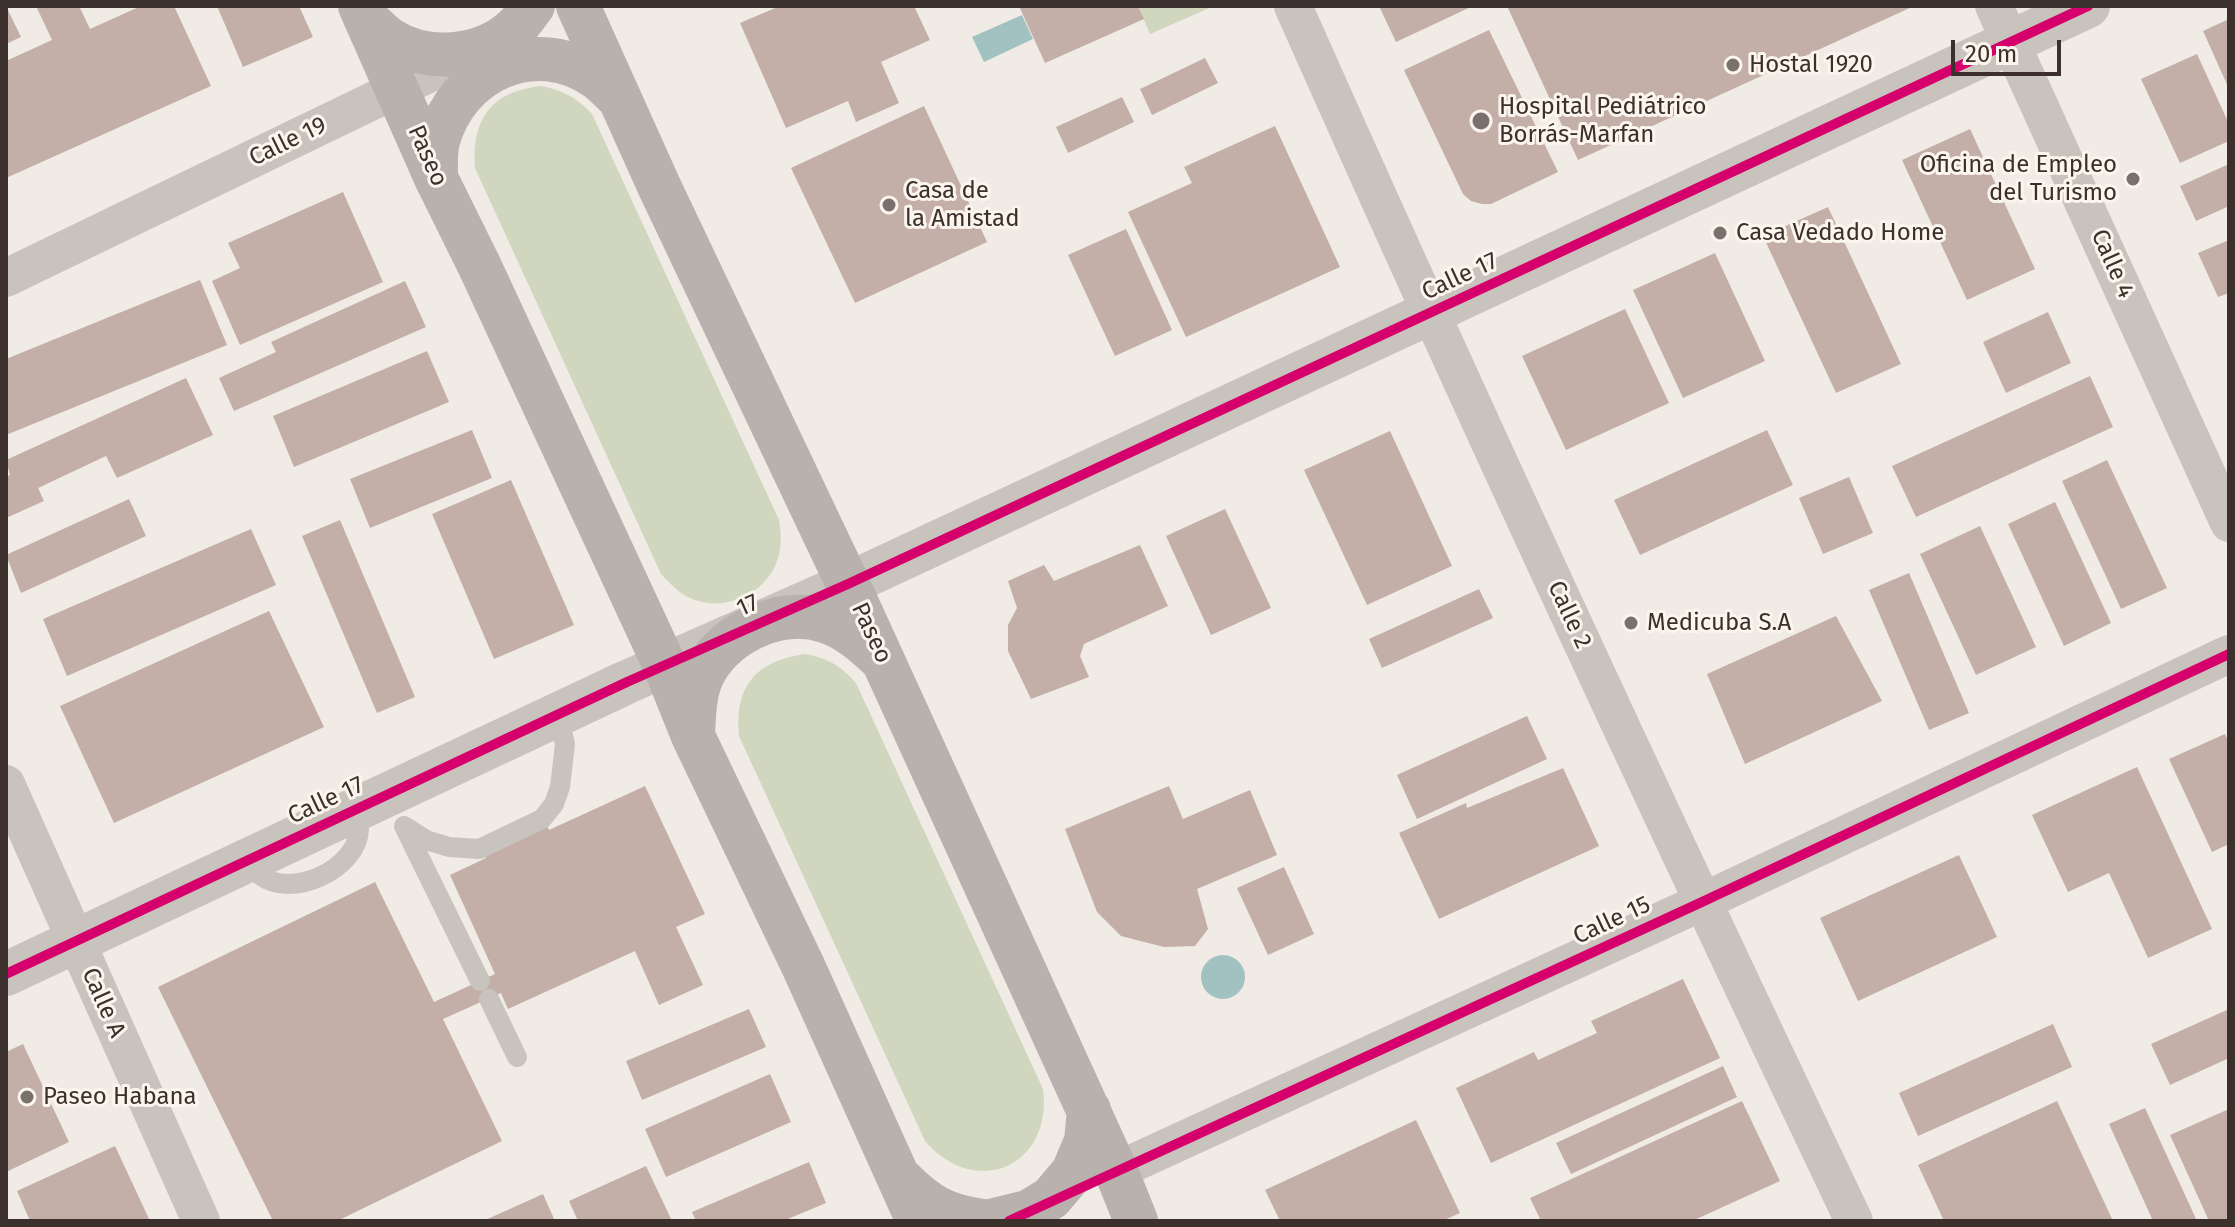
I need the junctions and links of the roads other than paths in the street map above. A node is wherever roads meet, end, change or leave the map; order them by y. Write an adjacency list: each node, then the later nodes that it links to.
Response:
1 (533, 6): 8 (main road)
2 (571, 6): 8 (street, Calle 19)
3 (578, 6): 10 (main road, Paseo)
4 (1293, 6): 13 (street, Calle 2)
5 (2088, 6): 7 (street, Calle 17)
6 (362, 11): 8 (main road); 9 (main road, Paseo)
7 (2002, 24): 13 (street, Calle 17); 14 (street, Calle 4)
8 (488, 46): 9 (street, Calle 19)
9 (398, 88): 11 (main road, Paseo); 12 (street, Calle 19)
10 (621, 100): 11 (main road); 15 (main road, Paseo)
11 (436, 178): 19 (main road, Paseo)
12 (6, 278)
13 (1430, 313): 15 (street, Calle 17); 24 (street, Calle 2)
14 (2229, 523)
15 (848, 584): 16 (street, 17); 18 (main road, Paseo)
16 (755, 625): 18 (main road); 19 (street, 17); 21 (main road)
17 (2229, 654): 24 (street, Calle 15)
18 (883, 660): 28 (main road, Paseo)
19 (665, 666): 20 (street, Calle 17); 21 (main road, Paseo)
20 (558, 715): 23 (street, Calle 17); 23 (lane)
21 (693, 736): 30 (main road, Paseo)
22 (6, 784): 25 (street, Calle A)
23 (382, 810): 25 (street, Calle 17); 27 (lane)
24 (1702, 902): 29 (street, Calle 15); 36 (street, Calle 2)
25 (76, 941): 26 (street, Calle 17); 32 (street, Calle A)
26 (6, 974)
27 (517, 1057)
28 (1089, 1110): 29 (main road, Paseo); 31 (main road)
29 (1116, 1171): 31 (street, Calle 15); 35 (main road, Paseo)
30 (899, 1178): 33 (main road, Paseo); 34 (main road)
31 (1009, 1218)
32 (201, 1221)
33 (918, 1221)
34 (983, 1221)
35 (1136, 1221)
36 (1854, 1221)

